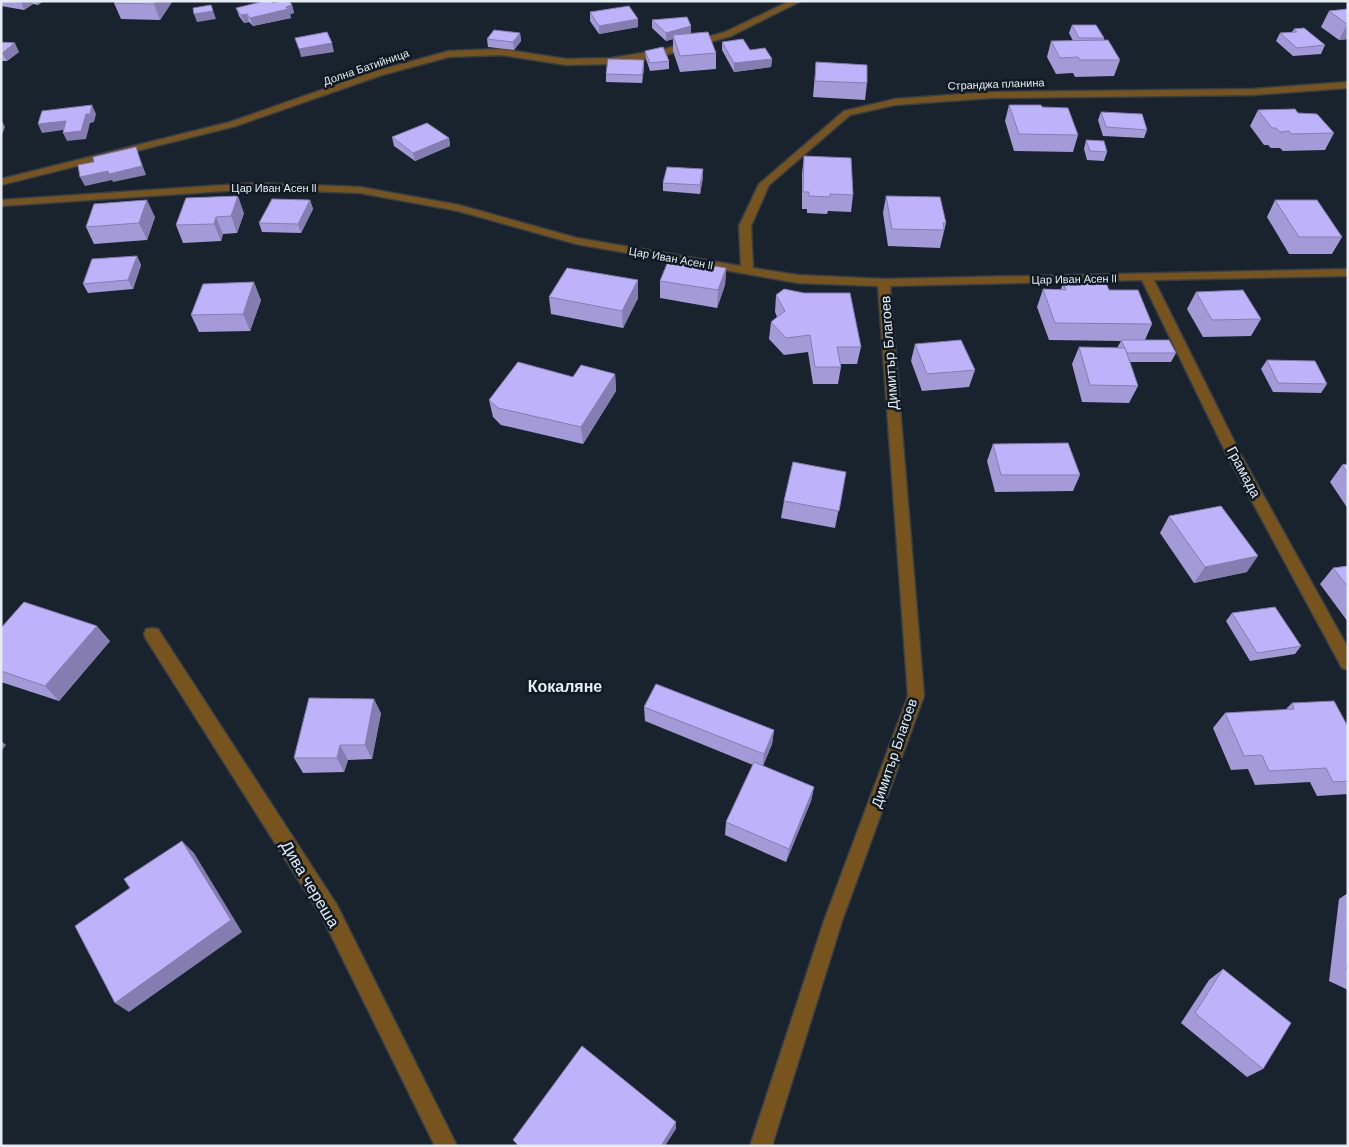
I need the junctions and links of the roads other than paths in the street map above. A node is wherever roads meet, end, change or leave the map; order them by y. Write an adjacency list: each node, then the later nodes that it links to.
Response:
1 (797, 1): 3 (street, Долна Батийница)
2 (1348, 85): 5 (street, Странджа планина)
3 (1, 182)
4 (1, 203): 5 (street, Цар Иван Асен II)
5 (748, 271): 8 (street, Цар Иван Асен II)
6 (1348, 272): 7 (street, Цар Иван Асен II)
7 (1147, 278): 8 (street, Цар Иван Асен II); 10 (street, Грамада)
8 (884, 283): 12 (street, Димитър Благоев)
9 (152, 634): 11 (street, Дива череша)
10 (1348, 662)
11 (446, 1146)
12 (762, 1146)

